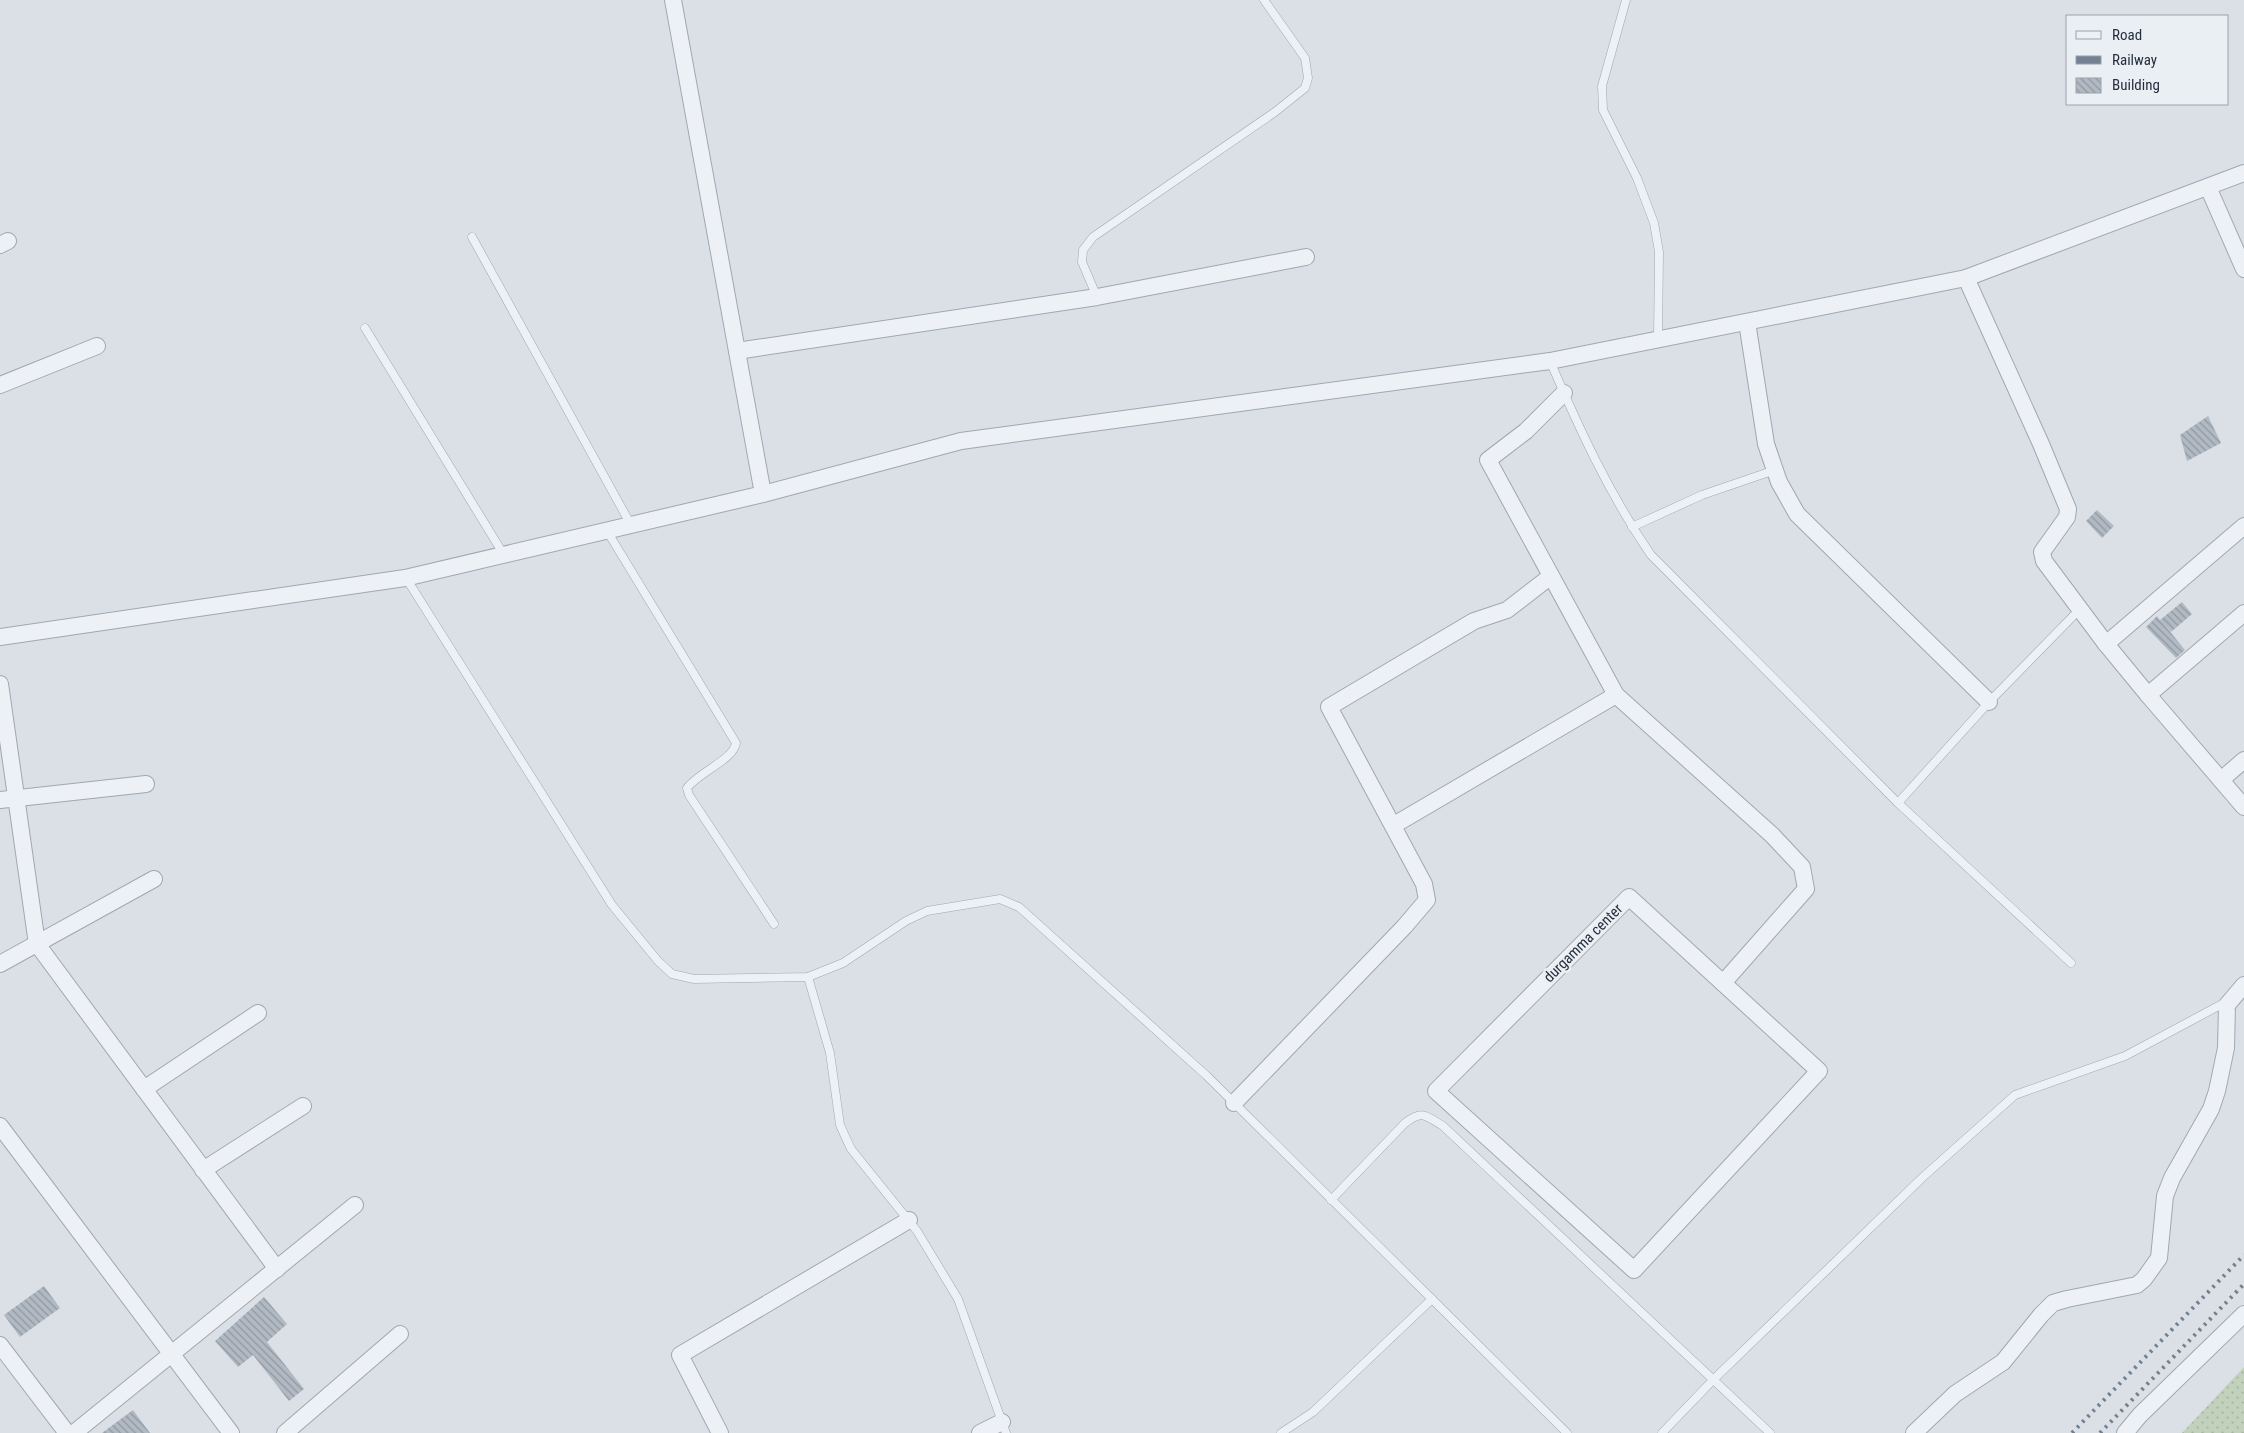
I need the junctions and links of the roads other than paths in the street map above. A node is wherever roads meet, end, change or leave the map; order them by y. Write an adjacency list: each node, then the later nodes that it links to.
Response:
1 (673, 0): 15 (street)
2 (1264, 0): 10 (lane)
3 (1626, 0): 13 (lane)
4 (2244, 173): 5 (street)
5 (2208, 187): 8 (street); 9 (street)
6 (472, 237): 21 (lane)
7 (1306, 257): 10 (street)
8 (2244, 269)
9 (1966, 278): 11 (street); 28 (street)
10 (1097, 297): 15 (street)
11 (1747, 322): 13 (street); 19 (street)
12 (365, 328): 25 (lane)
13 (1658, 340): 16 (street)
14 (96, 346): 17 (street)
15 (737, 351): 20 (street)
16 (1550, 361): 18 (lane); 20 (street)
17 (0, 385)
18 (1564, 393): 23 (lane); 26 (street)
19 (1775, 470): 23 (lane); 35 (street)
20 (763, 494): 21 (street)
21 (631, 525): 24 (street)
22 (2244, 526): 31 (street)
23 (1632, 527): 40 (lane)
24 (607, 531): 25 (street); 44 (lane)
25 (504, 555): 27 (street)
26 (1552, 576): 33 (street); 42 (street)
27 (405, 578): 30 (street); 48 (lane)
28 (2080, 609): 31 (street); 35 (lane)
29 (2244, 613): 34 (street)
30 (0, 636)
31 (2106, 644): 34 (street)
32 (0, 684): 39 (street)
33 (1616, 695): 42 (street); 49 (street)
34 (2148, 695): 37 (street)
35 (1989, 702): 40 (lane)
36 (2244, 760): 37 (street)
37 (2220, 780): 41 (street)
38 (146, 784): 39 (street)
39 (8, 800): 45 (street)
40 (1898, 803): 46 (lane)
41 (2244, 807)
42 (1394, 825): 54 (street)
43 (154, 879): 45 (street)
44 (774, 924)
45 (36, 944): 47 (street); 53 (street)
46 (2071, 963)
47 (0, 964)
48 (808, 977): 54 (lane); 60 (lane)
49 (1724, 983): 49 (street, durgamma center)
50 (2244, 985): 51 (street)
51 (2231, 1000): 67 (lane); 79 (street)
52 (258, 1013): 53 (street)
53 (144, 1090): 57 (street)
54 (1234, 1103): 58 (lane)
55 (304, 1106): 57 (street)
56 (0, 1126): 66 (street)
57 (203, 1170): 61 (street)
58 (1332, 1200): 62 (lane); 67 (lane)
59 (355, 1205): 61 (street)
60 (909, 1220): 68 (lane); 73 (street)
61 (277, 1268): 66 (street)
62 (1432, 1299): 75 (lane); 76 (lane)
63 (2244, 1314): 80 (street)
64 (400, 1334): 72 (street)
65 (0, 1344): 69 (street)
66 (172, 1354): 70 (street); 71 (street)
67 (1713, 1380): 77 (lane); 78 (lane)
68 (1004, 1428): 74 (street)
69 (67, 1433)
70 (74, 1433)
71 (231, 1433)
72 (285, 1433)
73 (720, 1433)
74 (980, 1433)
75 (1281, 1433)
76 (1567, 1433)
77 (1662, 1433)
78 (1770, 1433)
79 (1914, 1433)
80 (2125, 1433)

